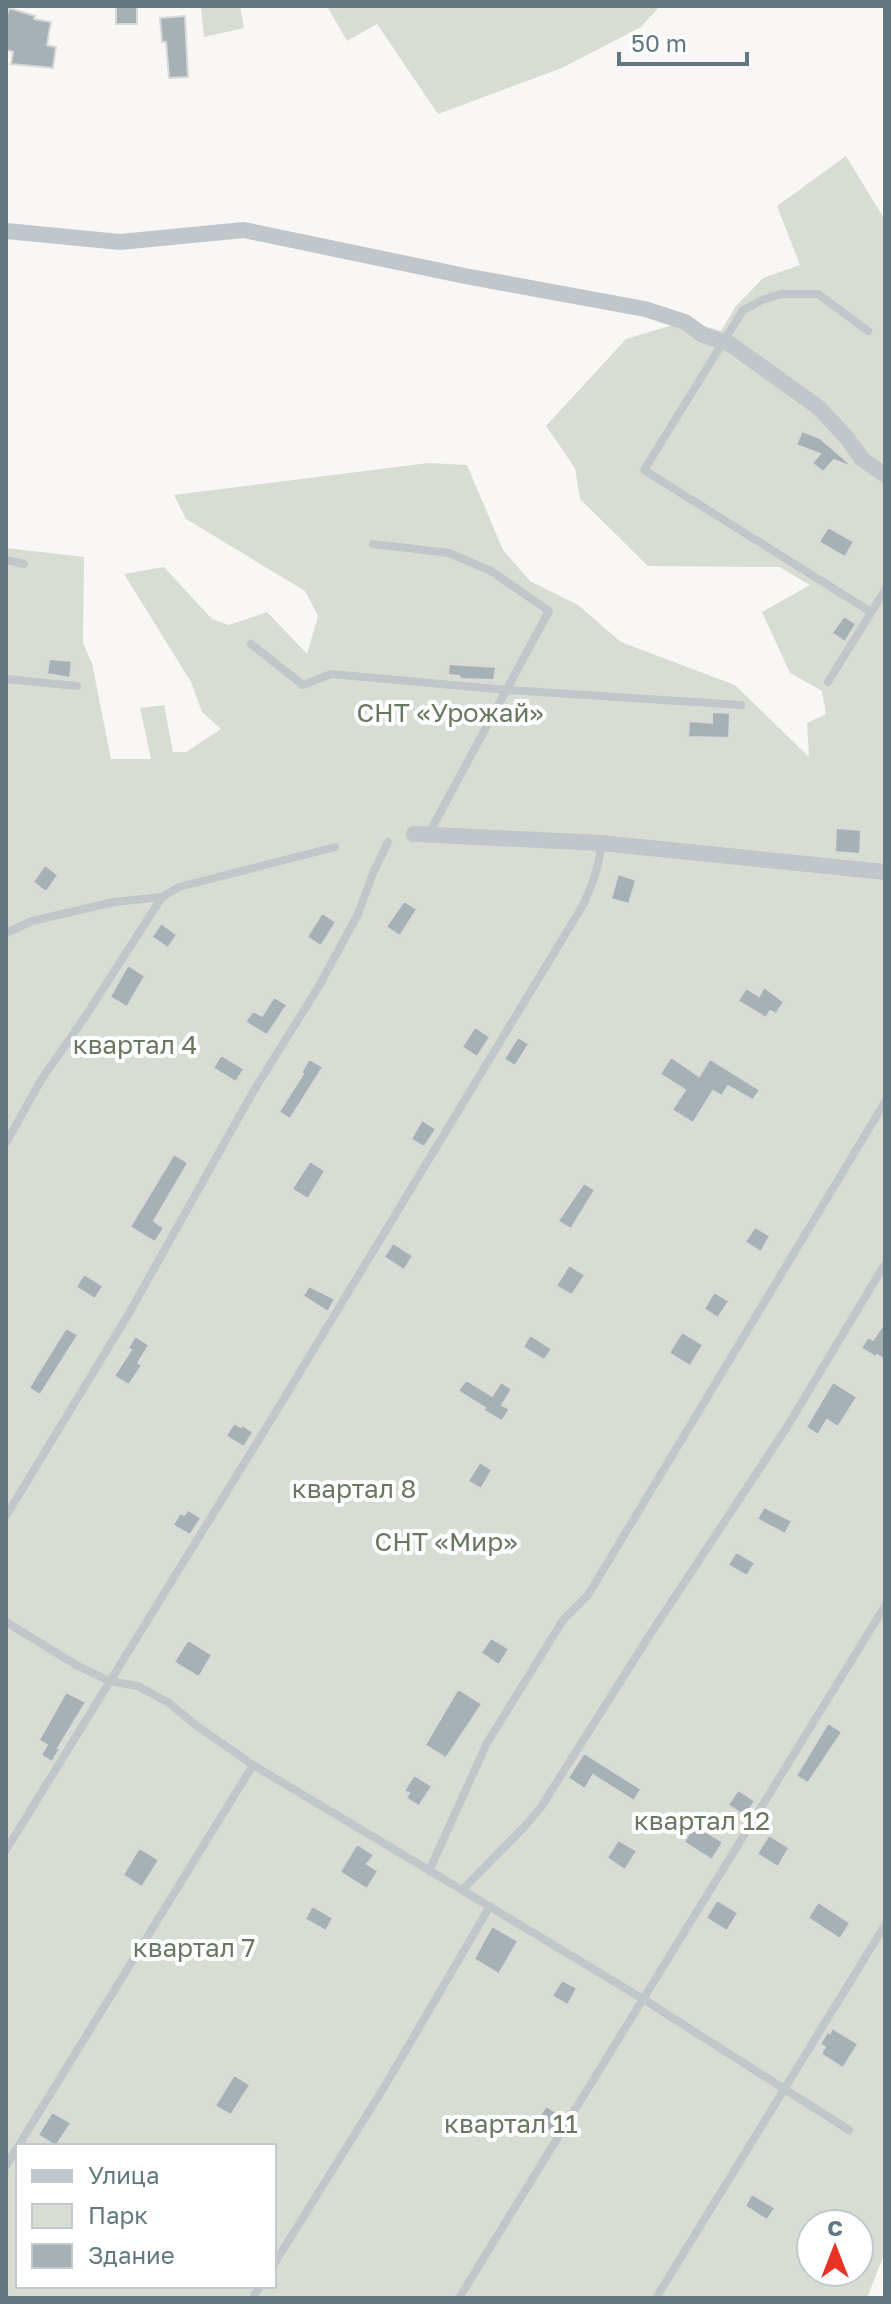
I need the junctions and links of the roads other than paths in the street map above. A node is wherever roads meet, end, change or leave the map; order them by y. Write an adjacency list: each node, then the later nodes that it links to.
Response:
1 (6, 231): 3 (street)
2 (868, 331): 3 (lane)
3 (725, 343): 4 (street); 9 (lane)
4 (885, 475)
5 (373, 544): 14 (lane)
6 (6, 560): 7 (lane)
7 (24, 564)
8 (885, 590): 9 (lane)
9 (871, 612): 12 (lane)
10 (251, 644): 14 (lane)
11 (6, 679): 13 (lane)
12 (828, 682)
13 (77, 686)
14 (507, 690): 15 (lane); 16 (lane)
15 (741, 705)
16 (421, 834): 18 (street)
17 (388, 842): 26 (lane)
18 (601, 843): 20 (street); 29 (lane)
19 (335, 847): 21 (lane)
20 (883, 868)
21 (162, 897): 22 (lane); 24 (lane)
22 (6, 933)
23 (885, 1102): 32 (lane)
24 (6, 1143)
25 (885, 1264): 33 (lane)
26 (6, 1516)
27 (885, 1606): 36 (lane)
28 (6, 1622): 29 (lane)
29 (109, 1681): 30 (lane); 31 (lane)
30 (253, 1765): 32 (lane); 39 (lane)
31 (6, 1850)
32 (429, 1871): 33 (lane)
33 (462, 1890): 34 (lane)
34 (490, 1906): 36 (lane); 40 (lane)
35 (885, 1925): 37 (lane)
36 (643, 1999): 37 (lane); 41 (lane)
37 (784, 2089): 38 (lane); 42 (lane)
38 (849, 2130)
39 (20, 2144)
40 (276, 2261)
41 (459, 2298)
42 (656, 2298)

